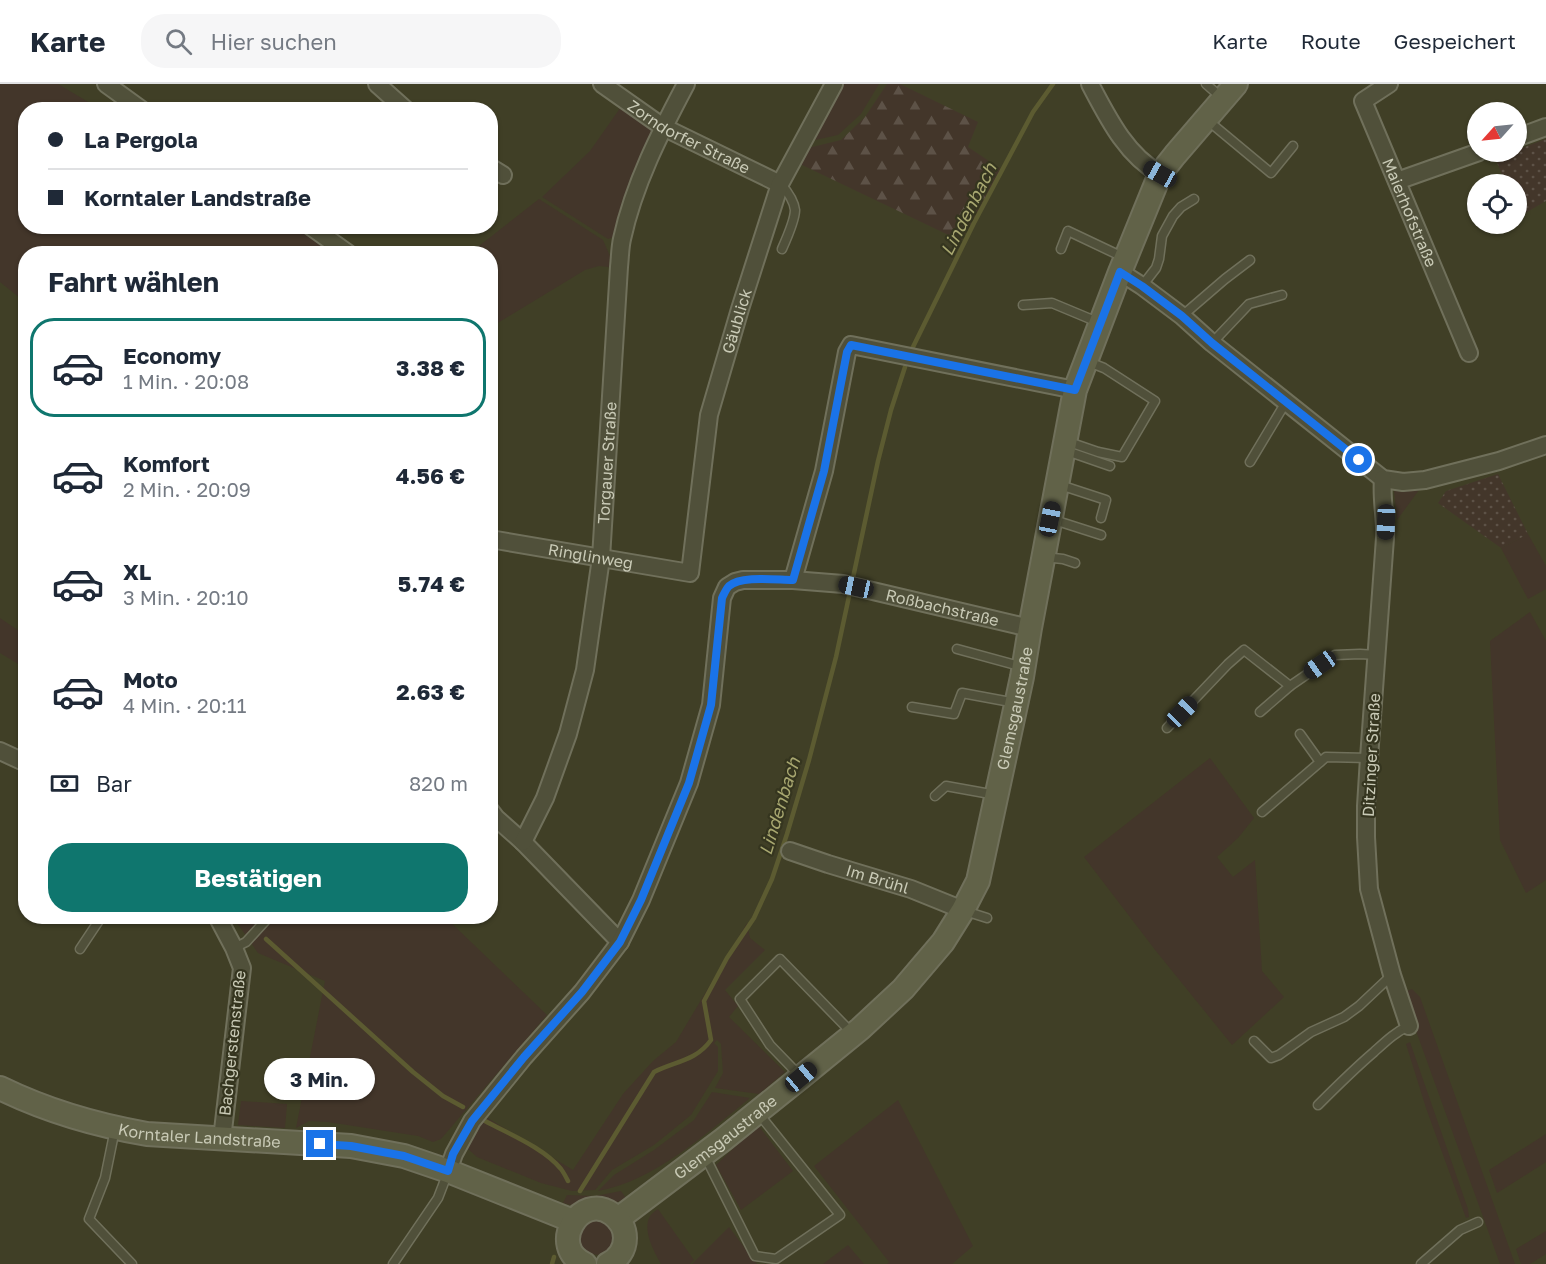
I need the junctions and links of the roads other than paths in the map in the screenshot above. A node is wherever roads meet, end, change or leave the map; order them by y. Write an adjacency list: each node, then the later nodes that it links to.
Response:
1 (106, 84): 10 (street)
2 (377, 84): 11 (street)
3 (602, 84): 13 (street, Zorndorfer Straße)
4 (686, 84): 13 (street, Torgauer Straße)
5 (834, 84): 20 (street, Gäublick)
6 (1090, 84): 18 (street)
7 (1206, 84): 9 (lane)
8 (1389, 84): 19 (street, Maierhofstraße)
9 (1230, 89): 12 (main road, Glemsgaustraße)
10 (131, 102)
11 (397, 102)
12 (1206, 119): 16 (lane); 18 (main road, Glemsgaustraße)
13 (663, 127): 20 (street, Zorndorfer Straße); 49 (street, Torgauer Straße)
14 (1546, 127): 15 (street)
15 (1527, 134)
16 (1293, 146)
17 (1467, 156): 19 (street)
18 (1160, 174): 27 (main road, Glemsgaustraße)
19 (1397, 181): 34 (street, Maierhofstraße)
20 (780, 184): 24 (lane); 51 (street, Gäublick)
21 (1194, 199): 28 (lane)
22 (321, 234): 23 (street)
23 (338, 246)
24 (782, 249)
25 (1060, 249): 27 (lane)
26 (1250, 260): 31 (lane)
27 (1123, 265): 28 (street); 32 (main road, Glemsgaustraße)
28 (1142, 286): 31 (street)
29 (1282, 295): 33 (lane)
30 (1023, 305): 32 (lane)
31 (1182, 316): 33 (street)
32 (1100, 324): 35 (main road, Glemsgaustraße)
33 (1212, 343): 37 (street)
34 (1469, 353)
35 (1086, 360): 36 (main road, Glemsgaustraße); 38 (lane)
36 (1075, 390): 38 (main road, Glemsgaustraße); 52 (street)
37 (1286, 402): 40 (lane); 42 (street)
38 (1065, 445): 41 (lane); 43 (main road, Glemsgaustraße)
39 (1546, 445): 42 (street)
40 (1250, 462)
41 (1110, 466)
42 (1383, 479): 55 (street, Ditzinger Straße)
43 (1057, 484): 44 (lane); 45 (main road, Glemsgaustraße)
44 (1101, 518)
45 (1050, 519): 46 (lane); 48 (main road, Glemsgaustraße)
46 (1101, 535)
47 (498, 540): 49 (street, Ringlinweg)
48 (1043, 557): 50 (lane); 53 (main road, Glemsgaustraße)
49 (601, 558): 51 (street, Ringlinweg); 71 (street, Torgauer Straße)
50 (1075, 563)
51 (690, 573)
52 (793, 580): 53 (street, Roßbachstraße); 78 (street, Roßbachstraße)
53 (1030, 628): 56 (main road, Glemsgaustraße)
54 (957, 649): 56 (lane)
55 (1377, 655): 57 (lane); 64 (street, Ditzinger Straße)
56 (1024, 667): 58 (main road, Glemsgaustraße)
57 (1290, 686): 60 (lane); 61 (lane)
58 (1016, 703): 59 (lane); 67 (main road, Glemsgaustraße)
59 (912, 708)
60 (1260, 712)
61 (1167, 728)
62 (1300, 734): 66 (lane)
63 (0, 751): 65 (street)
64 (1369, 758): 66 (lane); 81 (street, Ditzinger Straße)
65 (18, 759)
66 (1320, 762): 69 (lane)
67 (997, 795): 68 (lane); 73 (main road, Glemsgaustraße)
68 (935, 796)
69 (1262, 812)
70 (498, 820): 71 (street)
71 (523, 842): 78 (street)
72 (790, 851): 73 (street, Im Brühl)
73 (963, 910): 74 (lane); 83 (main road, Glemsgaustraße)
74 (987, 918)
75 (97, 924): 80 (lane)
76 (221, 924): 79 (street, Bachgerstenstraße)
77 (262, 924): 79 (lane)
78 (620, 942): 92 (street, Roßbachstraße)
79 (234, 948): 90 (street, Bachgerstenstraße)
80 (80, 949)
81 (1392, 975): 82 (street, Ditzinger Straße); 84 (lane)
82 (1409, 1026): 87 (lane)
83 (853, 1034): 85 (main road, Glemsgaustraße); 85 (lane)
84 (1254, 1041)
85 (801, 1077): 88 (main road, Glemsgaustraße)
86 (0, 1088): 89 (main road, Korntaler Landstraße)
87 (1318, 1105)
88 (757, 1111): 91 (main road, Glemsgaustraße); 91 (lane)
89 (115, 1129): 90 (main road, Korntaler Landstraße); 98 (lane)
90 (222, 1139): 92 (main road, Korntaler Landstraße)
91 (704, 1154): 93 (main road, Glemsgaustraße)
92 (448, 1171): 94 (main road, Korntaler Landstraße); 99 (lane, Roßbachstraße)
93 (618, 1219): 94 (main road); 96 (main road)
94 (573, 1221): 97 (main road)
95 (1478, 1222): 100 (lane)
96 (616, 1262)
97 (581, 1263)
98 (132, 1264)
99 (393, 1264)
100 (1421, 1264)

